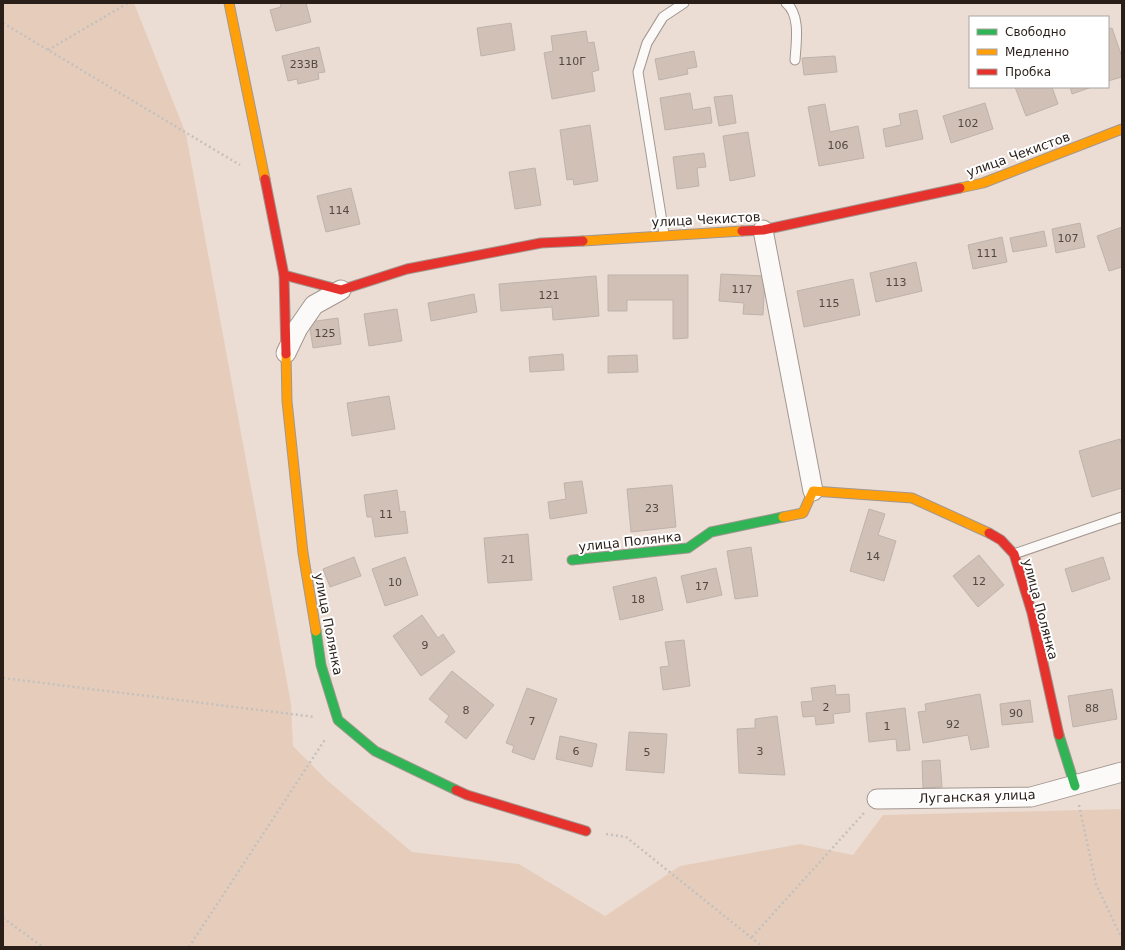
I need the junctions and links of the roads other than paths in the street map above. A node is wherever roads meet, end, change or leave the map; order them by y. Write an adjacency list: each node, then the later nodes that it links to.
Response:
1 (229, 3): 8 (street, улица Полянка)
2 (684, 3): 7 (lane)
3 (786, 3): 4 (lane)
4 (795, 60)
5 (1122, 129): 6 (street, улица Чекистов)
6 (763, 230): 7 (street, улица Чекистов); 11 (street)
7 (664, 234): 9 (street, улица Чекистов)
8 (284, 275): 9 (street); 10 (street, улица Полянка)
9 (341, 290): 10 (street)
10 (286, 353): 18 (street, улица Полянка)
11 (813, 491): 13 (street, улица Полянка); 14 (street, улица Полянка)
12 (1122, 517): 13 (lane)
13 (1014, 554): 16 (street, улица Полянка)
14 (572, 560)
15 (1122, 772): 16 (street, Луганская улица)
16 (1075, 786): 17 (street, Луганская улица)
17 (877, 799)
18 (586, 831)

